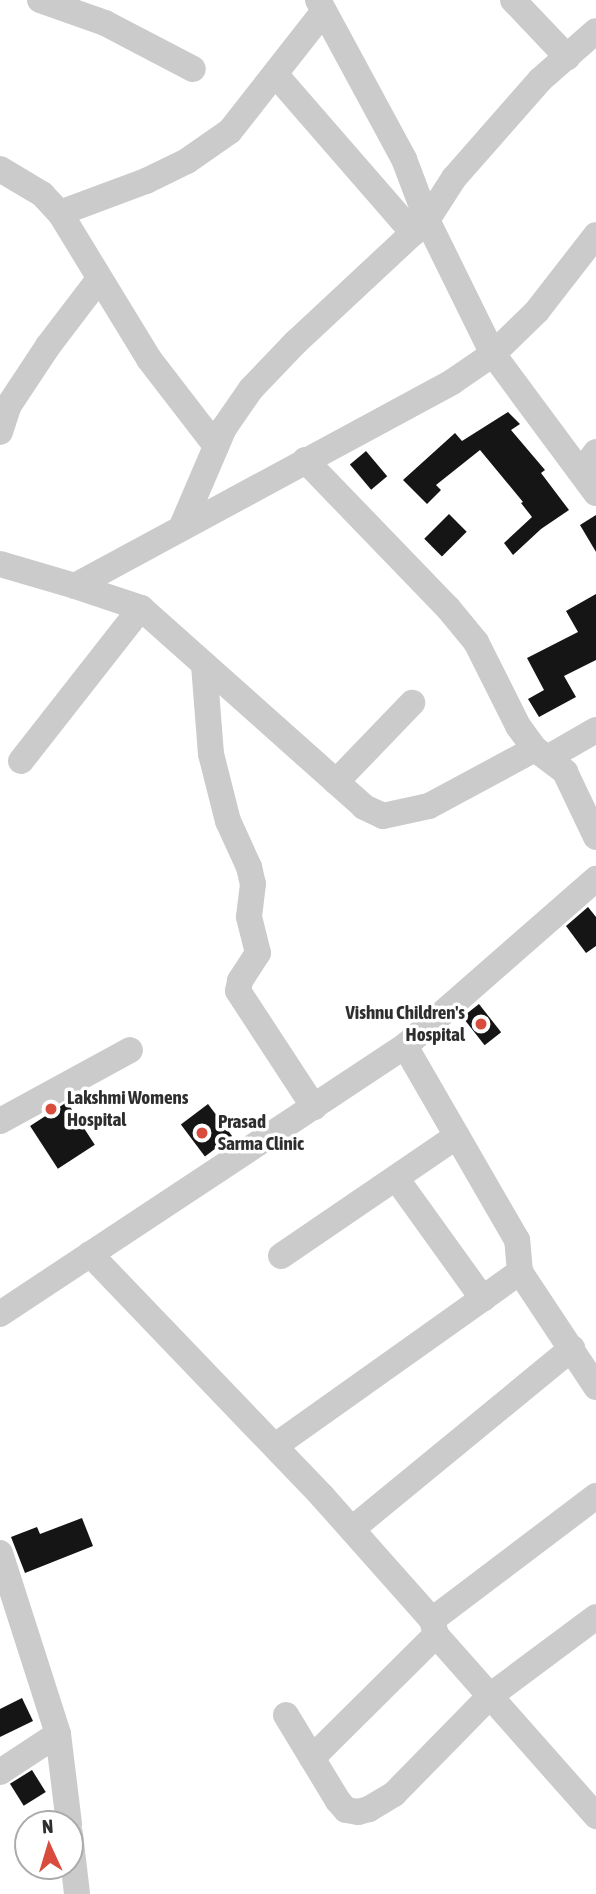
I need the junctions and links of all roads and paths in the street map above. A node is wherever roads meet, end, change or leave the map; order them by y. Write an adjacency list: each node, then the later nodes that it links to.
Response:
1 (40, 0): 6 (street)
2 (513, 0): 5 (street)
3 (321, 5): 7 (street); 10 (street)
4 (596, 31): 5 (street)
5 (566, 57): 10 (street)
6 (193, 69)
7 (275, 74): 9 (street); 10 (street)
8 (0, 169): 9 (street)
9 (60, 213): 12 (street)
10 (420, 226): 13 (street); 15 (street)
11 (596, 235): 13 (street)
12 (99, 279): 14 (street); 15 (street)
13 (493, 354): 16 (street); 17 (street)
14 (0, 432)
15 (216, 446): 18 (street)
16 (304, 460): 18 (street); 25 (street)
17 (591, 472)
18 (182, 526): 20 (street)
19 (0, 564): 20 (street)
20 (75, 586): 21 (street)
21 (141, 608): 22 (street); 26 (street)
22 (204, 665): 27 (street); 32 (street)
23 (412, 703): 27 (street)
24 (596, 730): 25 (street)
25 (542, 753): 27 (street); 28 (street)
26 (21, 761)
27 (336, 782)
28 (596, 837)
29 (596, 879): 30 (street)
30 (405, 1046): 32 (street); 34 (street)
31 (130, 1050): 33 (street)
32 (314, 1107): 36 (street)
33 (0, 1121)
34 (457, 1136): 35 (street); 38 (street)
35 (396, 1178): 37 (street); 39 (street)
36 (90, 1254): 40 (street); 43 (street)
37 (281, 1256)
38 (520, 1272): 39 (street); 41 (street)
39 (483, 1299): 43 (street)
40 (0, 1314)
41 (572, 1348): 42 (street); 45 (street)
42 (596, 1387)
43 (275, 1446): 45 (street)
44 (596, 1496): 48 (street)
45 (352, 1529): 48 (street)
46 (0, 1553): 51 (street)
47 (596, 1618): 49 (street)
48 (434, 1627): 49 (street); 52 (street)
49 (489, 1696): 52 (street); 54 (street)
50 (286, 1715): 52 (street)
51 (58, 1734): 53 (street); 55 (street)
52 (312, 1758)
53 (0, 1772)
54 (593, 1806)
55 (67, 1810)

